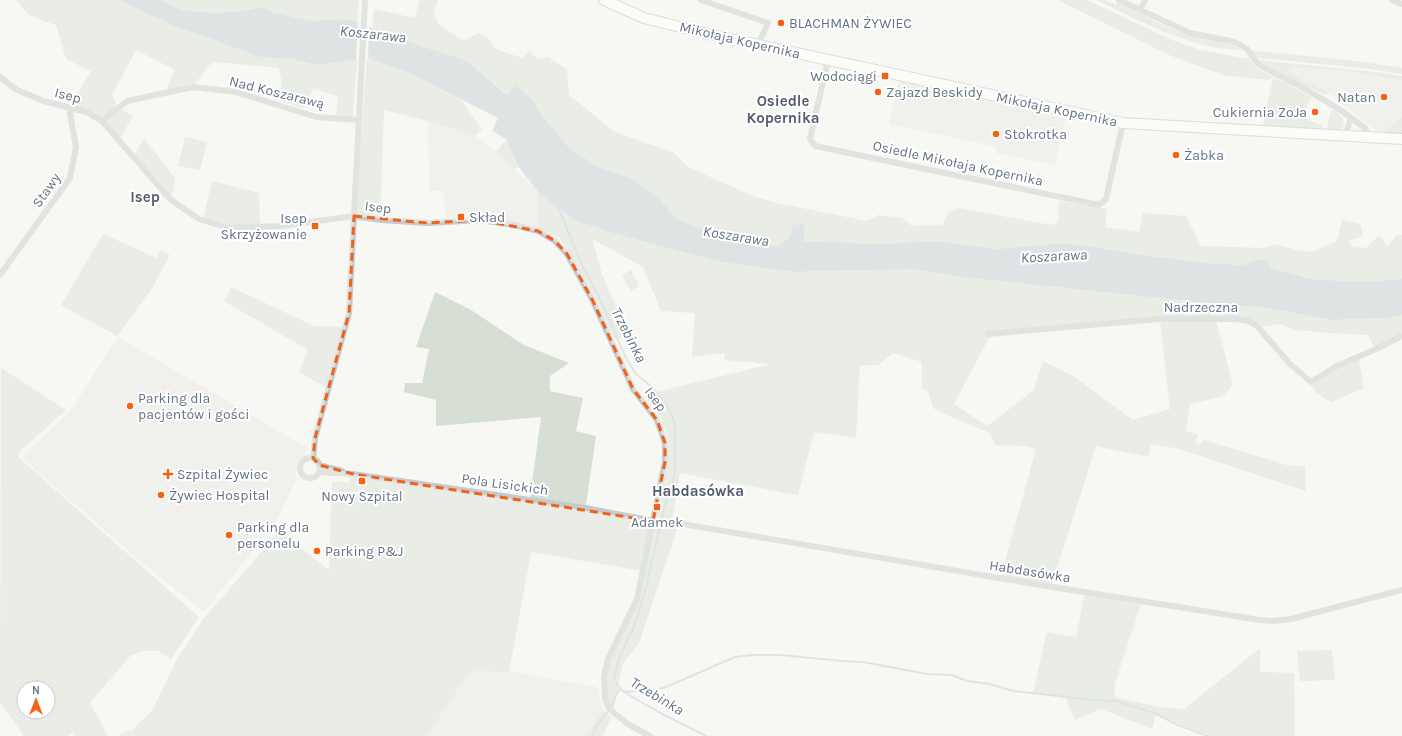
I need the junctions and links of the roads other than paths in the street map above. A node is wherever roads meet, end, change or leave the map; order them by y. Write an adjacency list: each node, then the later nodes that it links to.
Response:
1 (364, 0): 14 (street, Isep)
2 (604, 0): 9 (main road, Mikołaja Kopernika)
3 (701, 0): 9 (street)
4 (1119, 0): 8 (street)
5 (1145, 0): 8 (street)
6 (1392, 0): 7 (street)
7 (1402, 4)
8 (1140, 10): 13 (street)
9 (758, 45): 10 (main road, Mikołaja Kopernika)
10 (828, 60): 16 (main road, Mikołaja Kopernika); 16 (street, Osiedle Mikołaja Kopernika)
11 (0, 77): 12 (street, Isep)
12 (69, 108): 15 (street, Isep); 21 (street, Stawy)
13 (1351, 118): 17 (street); 18 (street)
14 (359, 120): 15 (street, Nad Koszarawą); 20 (street, Isep)
15 (102, 121): 20 (street, Isep)
16 (1123, 123): 17 (main road, Mikołaja Kopernika)
17 (1345, 136): 18 (main road, Mikołaja Kopernika)
18 (1370, 138): 19 (main road, Mikołaja Kopernika)
19 (1402, 139)
20 (354, 216): 24 (street); 28 (street, Isep)
21 (0, 275)
22 (988, 334): 23 (street, Nadrzeczna)
23 (1402, 336)
24 (313, 458): 25 (street); 26 (street)
25 (319, 465): 26 (street); 27 (street, Pola Lisickich)
26 (319, 472): 27 (street, Pola Lisickich)
27 (353, 474): 28 (street, Pola Lisickich)
28 (653, 521): 29 (street, Habdasówka); 30 (street, Isep)
29 (1402, 590)
30 (650, 736)

